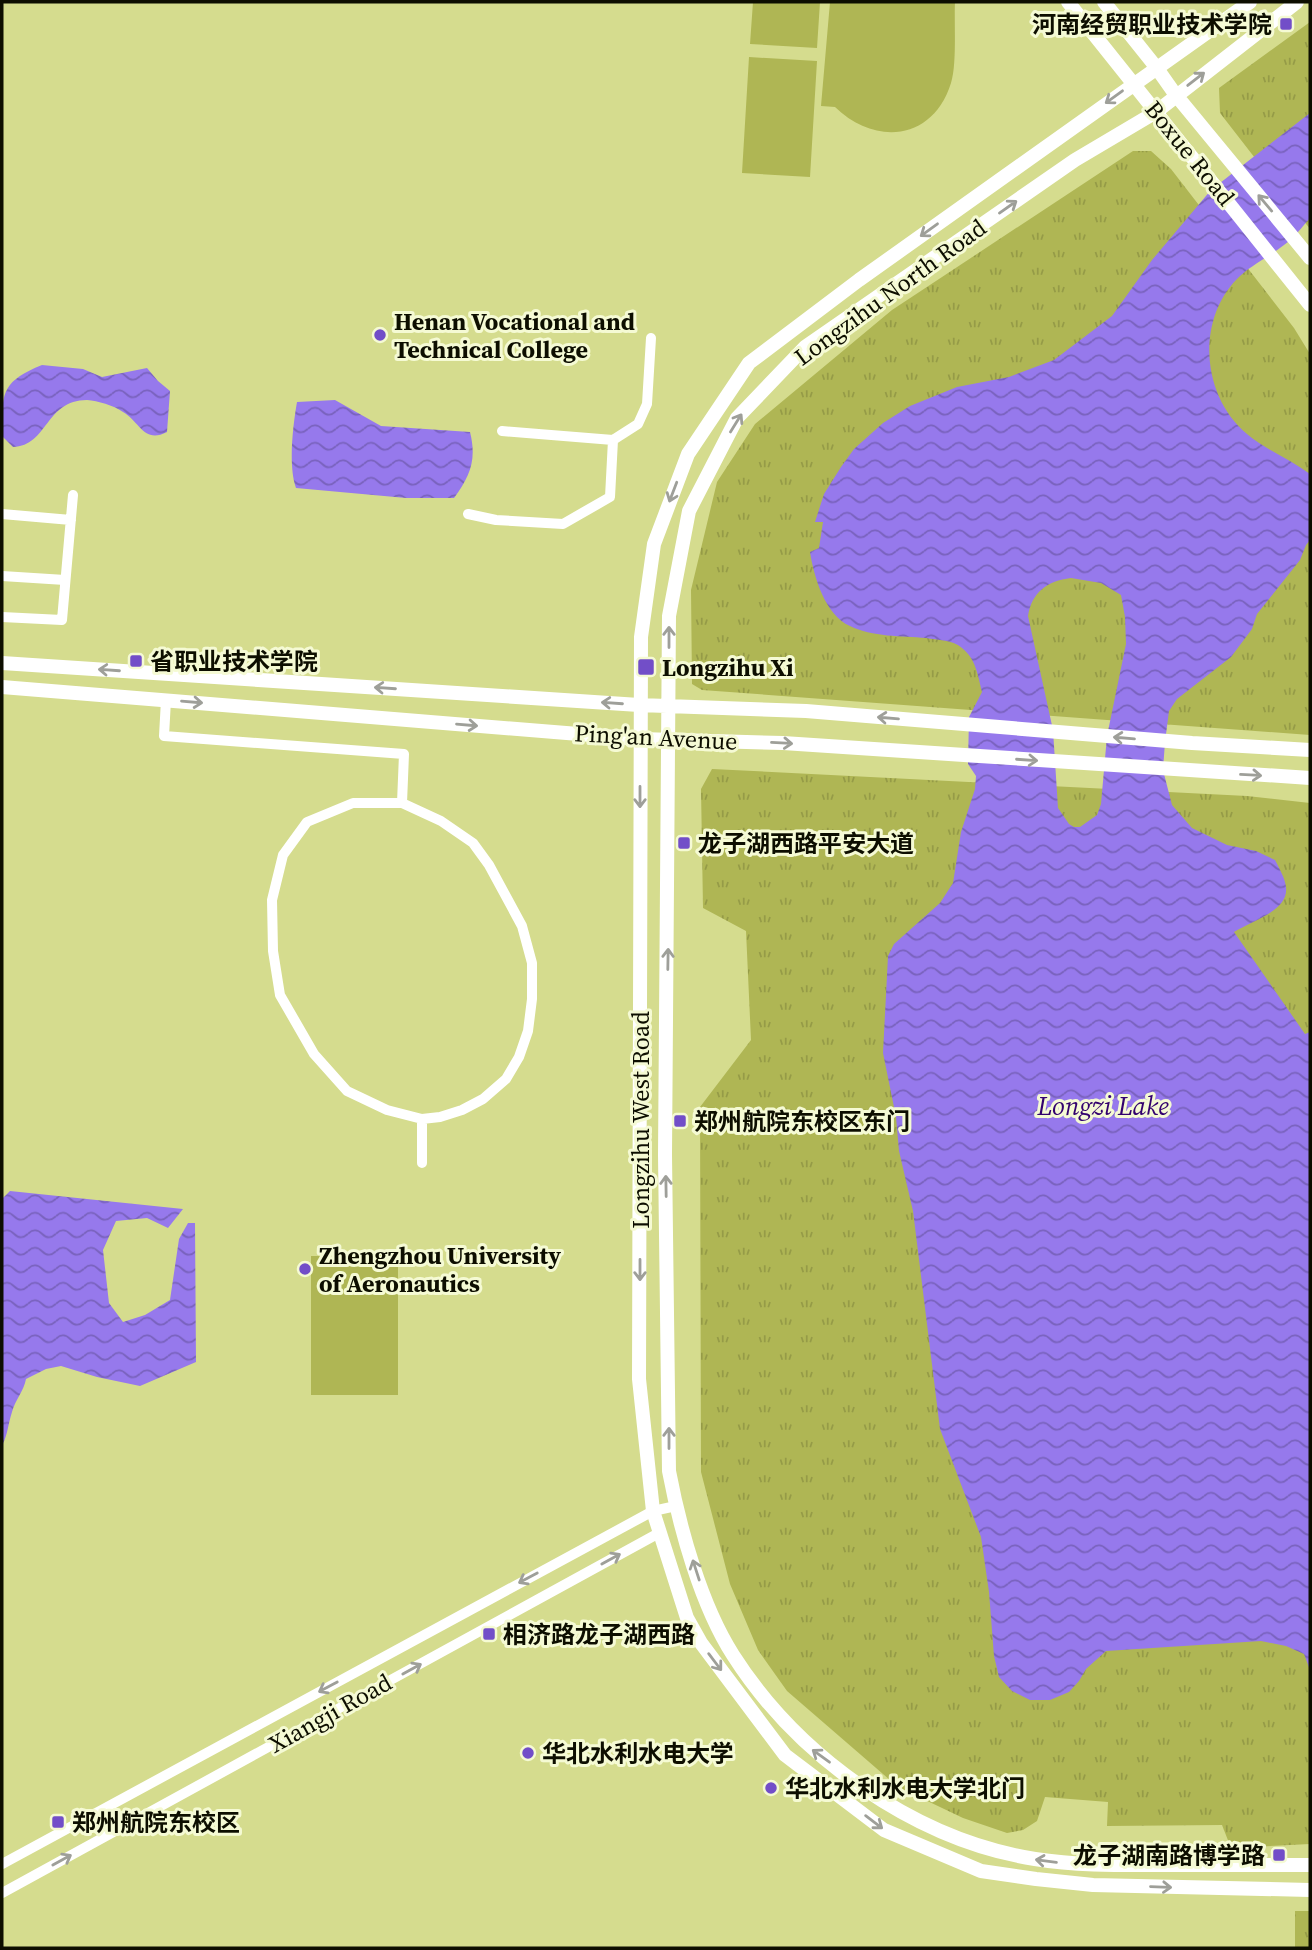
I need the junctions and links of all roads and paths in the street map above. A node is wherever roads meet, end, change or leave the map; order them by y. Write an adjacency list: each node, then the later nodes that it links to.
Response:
1 (1068, 2): 6 (street, Boxue Road)
2 (1104, 2): 5 (street, Boxue Road)
3 (1250, 2): 5 (street, Longzihu North Road)
4 (1297, 2): 7 (street, Longzihu North Road, one-way to 4)
5 (1156, 67): 6 (street, Longzihu North Road); 7 (street, Boxue Road)
6 (1134, 83): 8 (street, Boxue Road); 24 (street, Longzihu North Road, one-way to 24)
7 (1175, 94): 8 (street, Longzihu North Road); 9 (street, Boxue Road, one-way to 7)
8 (1156, 112): 10 (street, Boxue Road); 25 (street, Longzihu North Road, one-way to 8)
9 (1308, 255)
10 (1309, 302)
11 (651, 338): 13 (street)
12 (502, 431): 13 (street)
13 (612, 440): 16 (street)
14 (73, 495): 17 (street)
15 (2, 514): 17 (street)
16 (468, 514)
17 (71, 520): 19 (street)
18 (2, 576): 19 (street)
19 (65, 580): 20 (street)
20 (2, 617)
21 (2, 663): 24 (street, Ping'an Avenue, one-way to 21)
22 (2, 687): 23 (street, Ping'an Avenue)
23 (166, 700): 26 (street, Ping'an Avenue, one-way to 26); 30 (street)
24 (639, 705): 25 (street, Ping'an Avenue); 26 (street, Longzihu West Road)
25 (669, 705): 27 (street, Longzihu West Road); 28 (street, Ping'an Avenue, one-way to 25)
26 (640, 739): 27 (street, Ping'an Avenue); 34 (street, Longzihu West Road, one-way to 34)
27 (667, 740): 29 (street, Ping'an Avenue, one-way to 29); 33 (street, Longzihu West Road, one-way to 27)
28 (1310, 750)
29 (1310, 778)
30 (402, 803): 31 (street); 31 (street)
31 (422, 1119): 32 (street)
32 (422, 1163)
33 (676, 1506): 34 (street, Xiangji Road); 37 (street, Longzihu West Road, one-way to 33)
34 (653, 1511): 35 (street, Longzihu West Road); 36 (street, Xiangji Road, one-way to 36)
35 (659, 1533): 38 (street, Longzihu West Road, one-way to 38); 39 (street, Xiangji Road, one-way to 35)
36 (2, 1864)
37 (1310, 1865)
38 (1310, 1890)
39 (2, 1893)

